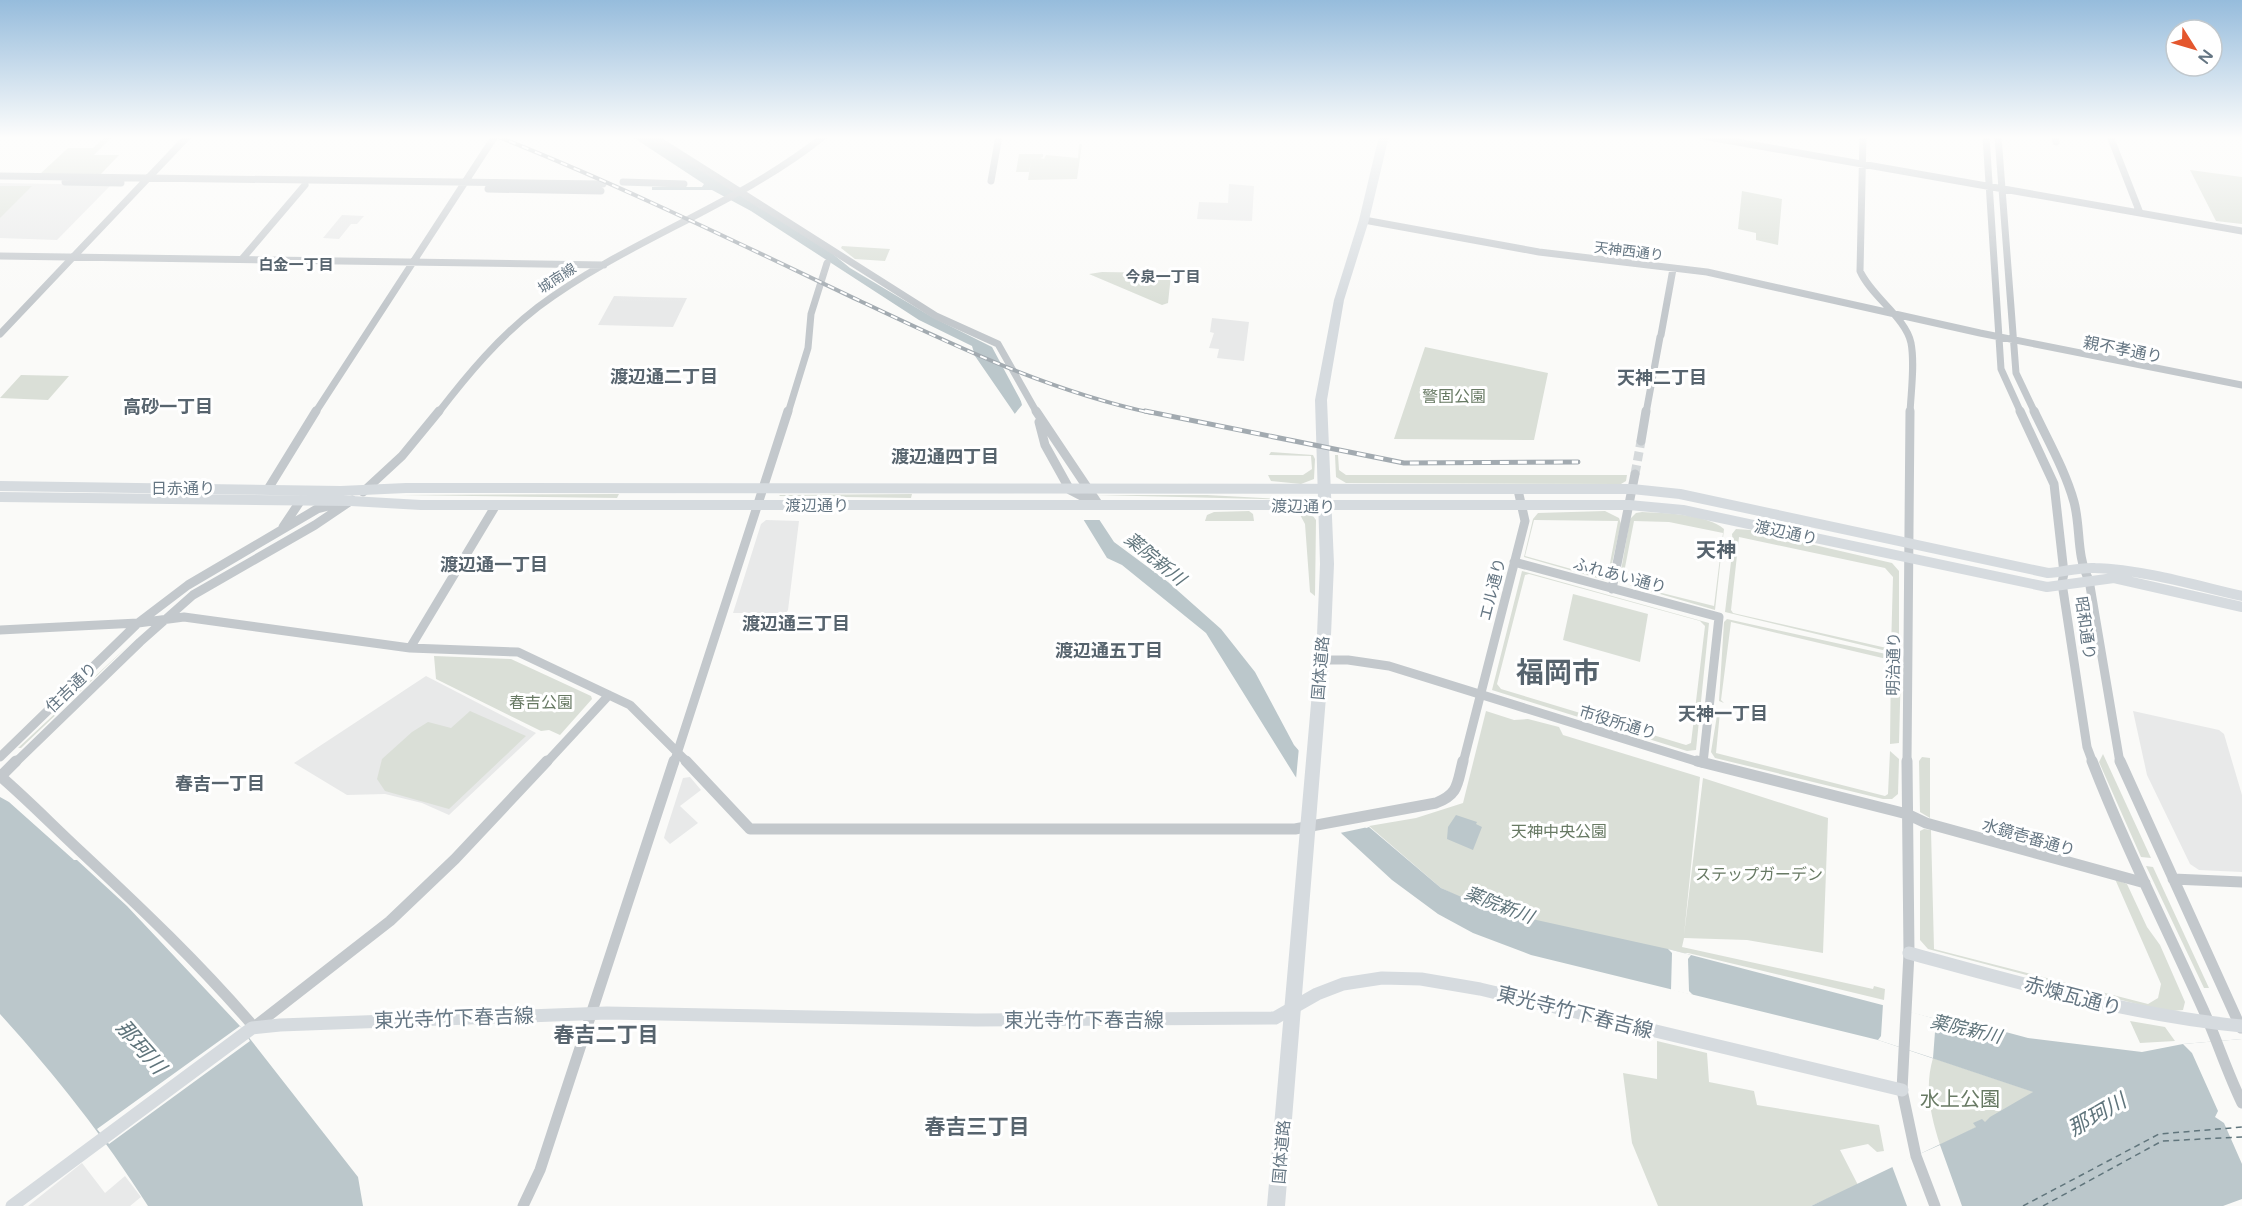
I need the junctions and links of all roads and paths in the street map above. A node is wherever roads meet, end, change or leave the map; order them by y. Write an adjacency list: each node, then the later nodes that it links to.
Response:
1 (134, 192): 15 (street)
2 (299, 192): 16 (street)
3 (460, 192): 17 (street)
4 (1370, 192): 12 (highway, 国体道路)
5 (1861, 192): 21 (street, 明治通り)
6 (1989, 192): 23 (street, 昭和通り)
7 (2001, 192): 24 (street, 昭和通り)
8 (2020, 192): 11 (street)
9 (2132, 192): 11 (street)
10 (742, 193): 19 (street, 城南線); 26 (street)
11 (2140, 213): 13 (street)
12 (1364, 220): 20 (street, 天神西通り); 36 (highway, 国体道路)
13 (2242, 231)
14 (0, 256): 15 (street)
15 (74, 256): 16 (street); 22 (street)
16 (242, 259): 17 (street)
17 (414, 261): 19 (street); 30 (street)
18 (827, 263): 33 (street)
19 (604, 265): 31 (street, 城南線)
20 (1673, 268): 21 (street, 天神西通り); 27 (street)
21 (1890, 312): 23 (street, 天神西通り); 48 (street, 明治通り)
22 (0, 334)
23 (1999, 337): 24 (street, 親不孝通り); 52 (street, 昭和通り)
24 (2013, 340): 25 (street, 親不孝通り); 51 (street, 昭和通り)
25 (2242, 385)
26 (1038, 417): 34 (street); 35 (street)
27 (1641, 441)
28 (1635, 474): 32 (street)
29 (0, 486): 30 (main road, 日赤通り)
30 (268, 489): 31 (main road, 日赤通り)
31 (367, 489): 33 (main road, 渡辺通り); 40 (street, 城南線)
32 (1632, 489): 37 (main road, 渡辺通り); 43 (street); 48 (main road, 渡辺通り)
33 (763, 490): 34 (main road, 渡辺通り); 44 (street)
34 (1067, 490): 35 (main road, 渡辺通り); 41 (street)
35 (1088, 490): 36 (main road, 渡辺通り); 41 (street)
36 (1323, 490): 37 (main road, 渡辺通り); 45 (highway, 国体道路)
37 (1518, 490): 46 (street, エル通り)
38 (0, 497): 39 (main road, 日赤通り)
39 (302, 500): 40 (main road, 日赤通り); 47 (street)
40 (351, 501): 42 (main road, 渡辺通り); 47 (street, 住吉通り); 57 (street, 住吉通り)
41 (1096, 504): 44 (main road, 渡辺通り); 45 (main road, 渡辺通り)
42 (496, 505): 44 (main road, 渡辺通り); 60 (street)
43 (1629, 505): 46 (main road, 渡辺通り); 49 (main road, 渡辺通り); 54 (street)
44 (758, 506): 64 (street)
45 (1324, 506): 46 (main road, 渡辺通り); 61 (highway, 国体道路)
46 (1521, 506): 50 (street, エル通り)
47 (282, 529): 58 (street, 住吉通り)
48 (1911, 544): 49 (street, 明治通り); 52 (main road, 渡辺通り)
49 (1910, 559): 52 (main road, 渡辺通り); 68 (street, 明治通り)
50 (1514, 562): 54 (street, ふれあい通り); 63 (street, エル通り)
51 (2082, 567): 52 (main road, 渡辺通り); 53 (street, 昭和通り); 55 (main road, 渡辺通り)
52 (2063, 578): 53 (main road, 渡辺通り); 72 (street, 昭和通り)
53 (2089, 580): 56 (main road, 渡辺通り); 70 (street, 昭和通り)
54 (1612, 589): 66 (street, ふれあい通り)
55 (2242, 596)
56 (2242, 607)
57 (164, 620): 58 (street); 60 (street); 67 (street, 住吉通り)
58 (138, 623): 59 (street); 65 (street, 住吉通り)
59 (0, 630)
60 (410, 648): 62 (street)
61 (1321, 660): 63 (street, 市役所通り); 69 (highway, 国体道路)
62 (609, 695): 64 (street); 78 (street)
63 (1480, 695): 66 (street, 市役所通り); 69 (street, エル通り)
64 (676, 750): 69 (street); 75 (street)
65 (0, 757)
66 (1702, 763): 68 (street, 市役所通り)
67 (0, 776): 78 (street)
68 (1907, 814): 72 (street, 水鏡壱番通り); 73 (street, 明治通り)
69 (1306, 827): 74 (highway, 国体道路)
70 (2173, 879): 71 (street); 77 (street, 昭和通り)
71 (2242, 882)
72 (2145, 883): 76 (street, 昭和通り)
73 (1909, 953): 76 (main road, 赤煉瓦通り); 79 (street, 明治通り)
74 (1294, 1010): 75 (main road, 東光寺竹下春吉線); 79 (main road, 東光寺竹下春吉線); 83 (highway, 国体道路)
75 (592, 1013): 78 (main road, 東光寺竹下春吉線); 82 (street)
76 (2210, 1024): 77 (main road, 赤煉瓦通り); 80 (street, 昭和通り)
77 (2241, 1028)
78 (250, 1030): 81 (main road)
79 (1902, 1090): 84 (street, 明治通り)
80 (2242, 1103)
81 (12, 1206)
82 (523, 1206)
83 (1276, 1206)
84 (1935, 1206)

